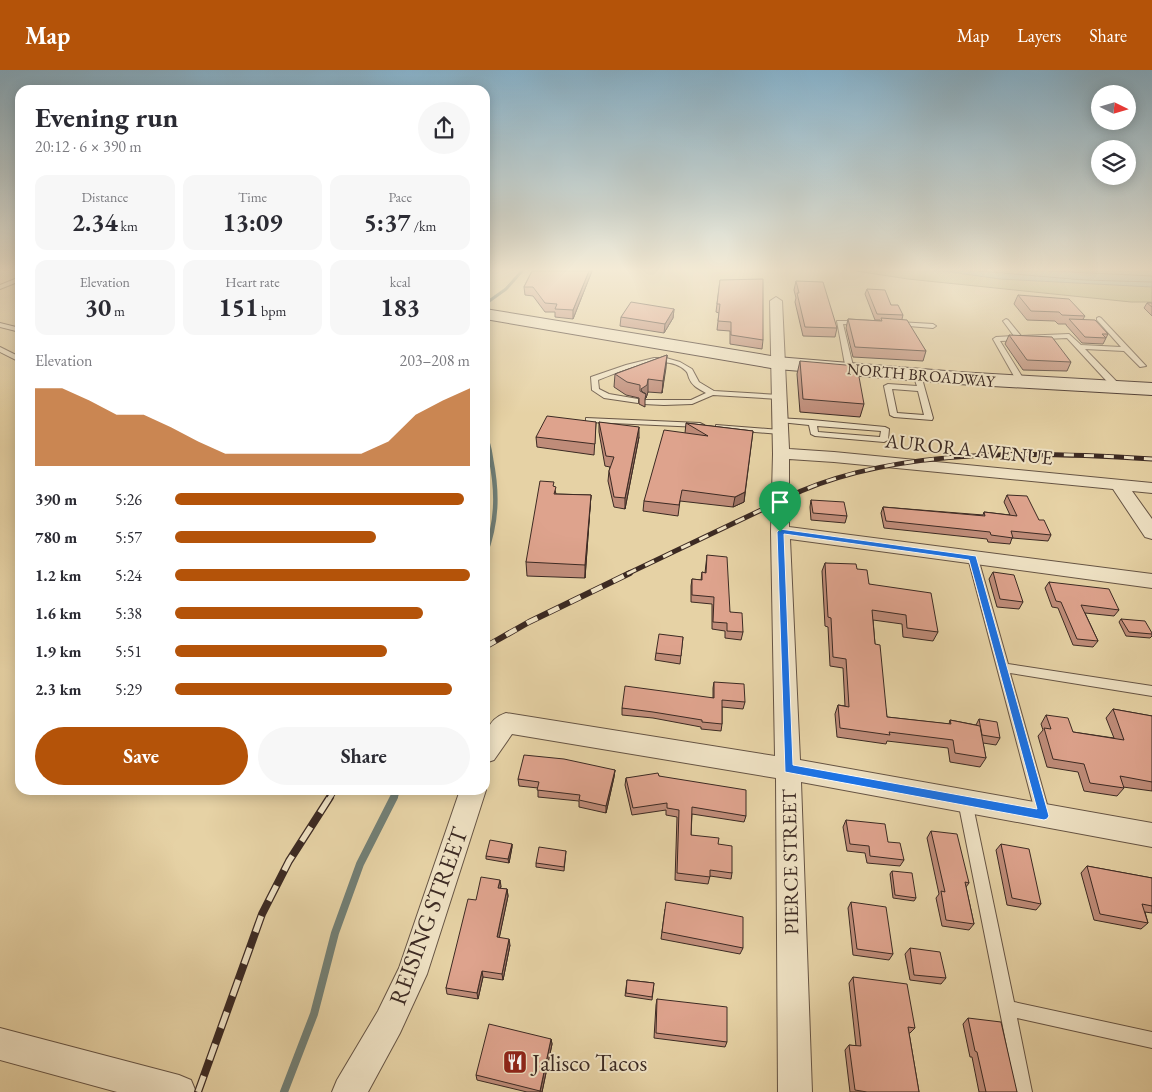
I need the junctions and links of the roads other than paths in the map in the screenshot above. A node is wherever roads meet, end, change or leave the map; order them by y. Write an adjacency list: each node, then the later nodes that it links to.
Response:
1 (513, 319): 15 (main road, NORTH BROADWAY)
2 (776, 319): 15 (street, PIERCE STREET)
3 (1099, 319): 13 (lane)
4 (1006, 321): 10 (lane)
5 (867, 323): 17 (lane)
6 (886, 324): 8 (lane)
7 (0, 325): 9 (lane)
8 (933, 326)
9 (15, 329)
10 (1018, 337): 11 (lane); 19 (lane)
11 (1080, 347): 13 (lane); 20 (lane)
12 (0, 349): 14 (lane)
13 (1127, 349): 16 (lane)
14 (15, 357)
15 (777, 363): 17 (main road, NORTH BROADWAY); 23 (street, PIERCE STREET)
16 (1142, 366)
17 (850, 370): 18 (main road, NORTH BROADWAY)
18 (919, 382): 18 (lane); 19 (main road, NORTH BROADWAY)
19 (1022, 383): 20 (main road, NORTH BROADWAY)
20 (1117, 387): 21 (main road, NORTH BROADWAY)
21 (1152, 389)
22 (712, 392): 23 (lane); 24 (lane); 25 (lane)
23 (779, 397): 28 (street, PIERCE STREET)
24 (635, 401)
25 (646, 402)
26 (589, 420): 28 (lane)
27 (812, 422): 27 (lane); 28 (lane)
28 (780, 426): 29 (street, PIERCE STREET)
29 (782, 454): 30 (street, AURORA AVENUE); 32 (street, PIERCE STREET)
30 (1119, 486): 31 (street, AURORA AVENUE); 33 (street)
31 (1152, 488)
32 (780, 532): 34 (street); 39 (street, PIERCE STREET)
33 (1152, 533)
34 (973, 558): 35 (street); 36 (lane)
35 (1152, 581)
36 (1003, 668): 37 (lane); 42 (lane)
37 (1152, 691)
38 (490, 746): 39 (street)
39 (788, 769): 41 (street); 49 (street, PIERCE STREET)
40 (471, 795): 48 (street, REISING STREET)
41 (964, 801): 42 (street); 44 (lane)
42 (1044, 816): 43 (street)
43 (1152, 835)
44 (1007, 1008): 45 (lane); 50 (lane)
45 (1152, 1040)
46 (0, 1044): 47 (street)
47 (179, 1092)
48 (349, 1092)
49 (795, 1092)
50 (1024, 1092)

